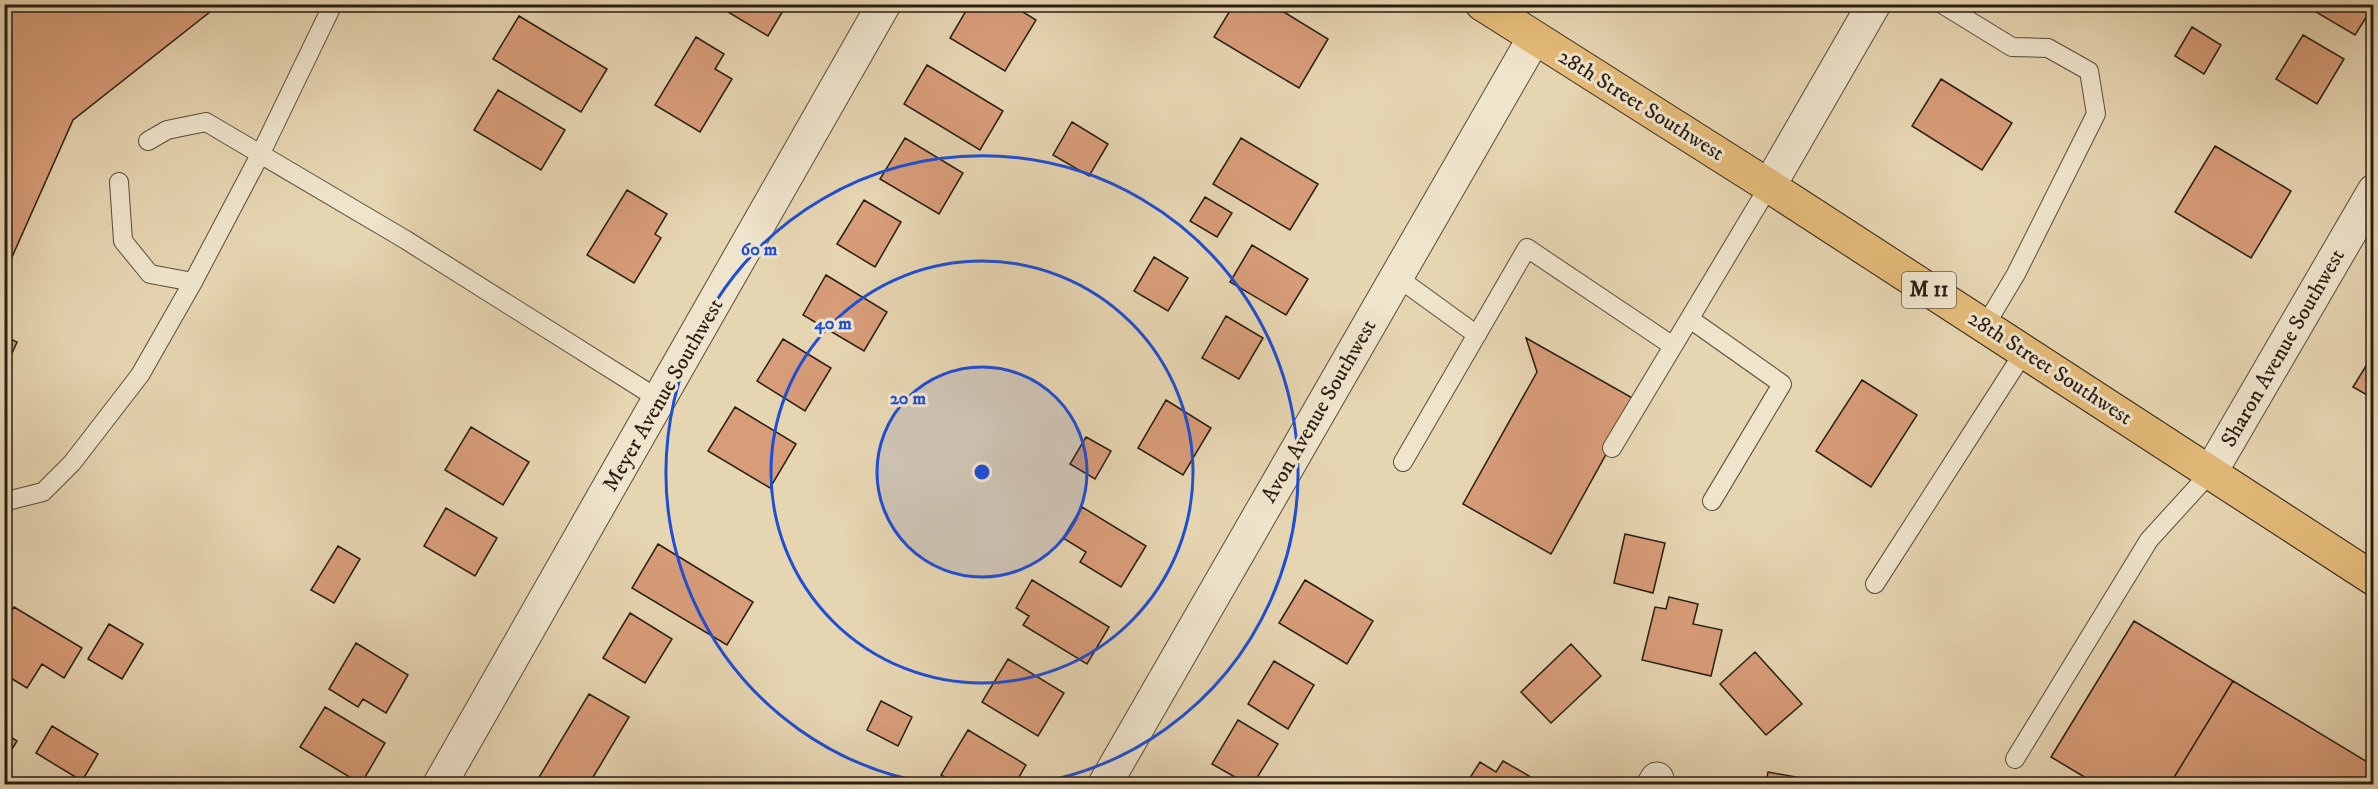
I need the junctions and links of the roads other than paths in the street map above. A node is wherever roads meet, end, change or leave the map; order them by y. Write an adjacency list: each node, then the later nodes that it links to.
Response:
1 (333, 4): 8 (lane)
2 (884, 4): 19 (street, Meyer Avenue Southwest)
3 (1482, 4): 6 (main road, 28th Street Southwest / M 11)
4 (1874, 4): 10 (street)
5 (1942, 4): 15 (lane)
6 (1534, 38): 10 (main road, 28th Street Southwest / M 11); 12 (street, Avon Avenue Southwest)
7 (148, 141): 8 (lane)
8 (261, 153): 13 (lane); 19 (lane)
9 (119, 182): 13 (lane)
10 (1769, 186): 14 (lane); 15 (main road, 28th Street Southwest / M 11)
11 (2373, 191): 22 (street, Sharon Avenue Southwest)
12 (1397, 277): 16 (lane); 29 (street, Avon Avenue Southwest)
13 (193, 282): 23 (lane)
14 (1690, 319): 17 (lane); 24 (lane)
15 (1985, 326): 18 (main road, 28th Street Southwest / M 11)
16 (1477, 335): 17 (lane); 21 (lane)
17 (1673, 346): 20 (lane)
18 (2024, 352): 22 (main road, 28th Street Southwest / M 11); 26 (lane)
19 (660, 400): 28 (street, Meyer Avenue Southwest)
20 (1612, 448)
21 (1403, 462)
22 (2210, 473): 25 (main road, 28th Street Southwest / M 11); 27 (lane)
23 (4, 496)
24 (1712, 501)
25 (2373, 579)
26 (1875, 584)
27 (2015, 759)
28 (440, 784)
29 (1105, 784)

